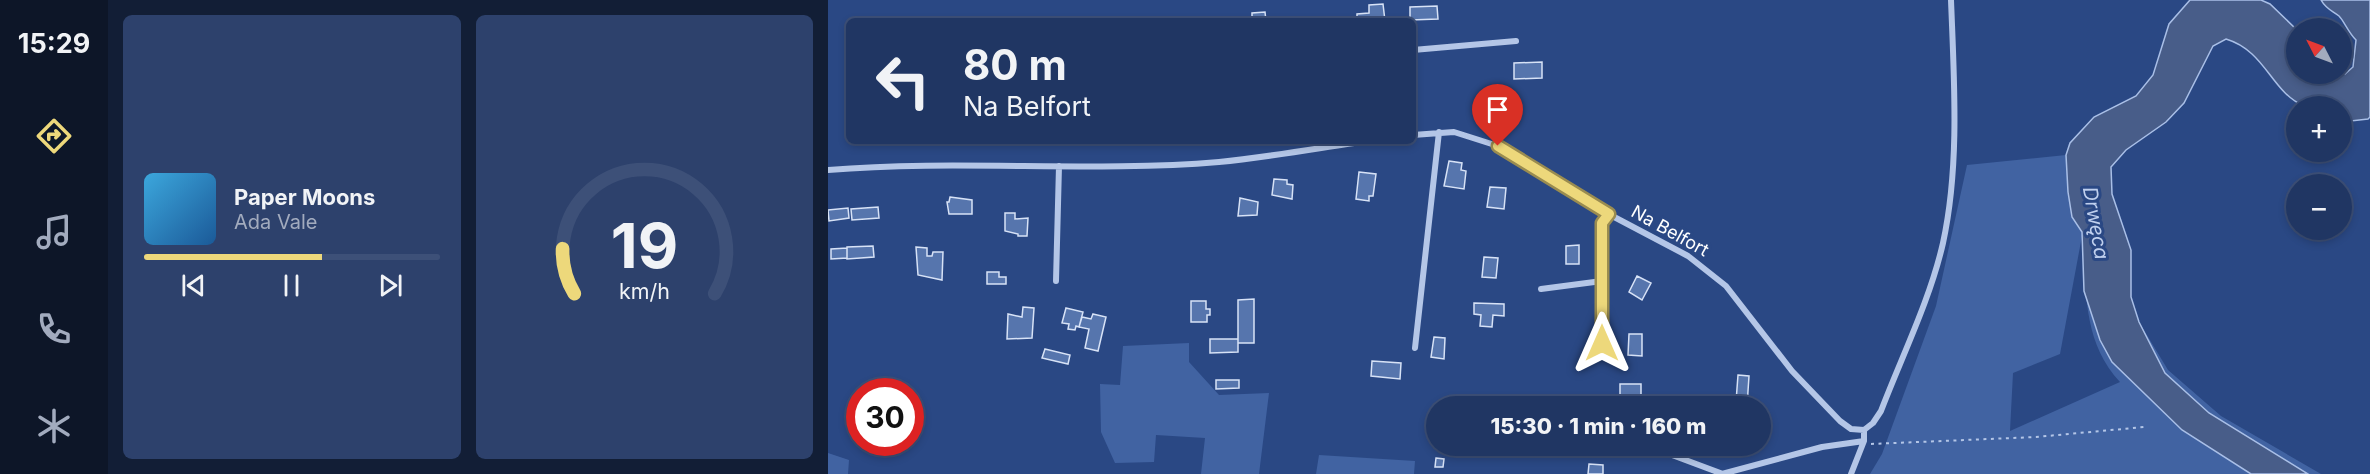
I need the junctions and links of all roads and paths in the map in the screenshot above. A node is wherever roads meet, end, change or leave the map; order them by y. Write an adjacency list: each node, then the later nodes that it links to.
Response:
1 (1951, 0): 16 (street)
2 (1516, 41): 3 (street)
3 (1416, 50)
4 (1439, 132): 5 (street, Na Belfort); 9 (street, Na Belfort); 14 (street)
5 (1416, 135)
6 (1347, 144): 7 (street)
7 (1059, 166): 8 (street); 10 (street)
8 (828, 170)
9 (1609, 214): 11 (street); 16 (street, Na Belfort)
10 (1056, 281)
11 (1602, 281): 12 (street); 13 (street)
12 (1541, 289)
13 (1602, 343)
14 (1414, 348)
15 (2144, 428): 17 (path)
16 (1864, 430): 17 (street)
17 (1864, 441): 19 (street); 20 (street)
18 (1675, 456): 19 (street)
19 (1723, 474)
20 (1851, 474)

